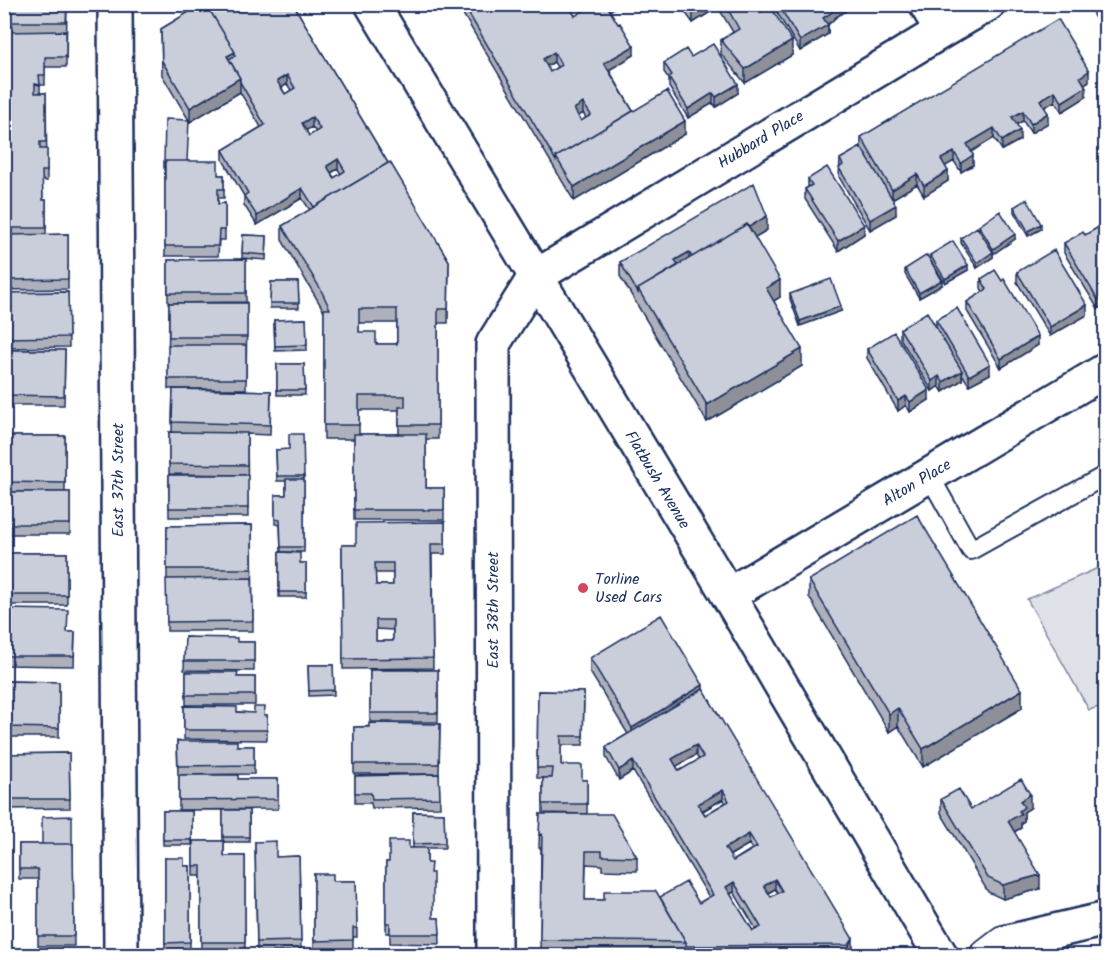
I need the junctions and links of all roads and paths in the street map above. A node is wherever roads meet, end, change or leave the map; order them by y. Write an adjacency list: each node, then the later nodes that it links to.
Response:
1 (115, 4): 11 (street, East 37th Street)
2 (372, 4): 5 (street, Flatbush Avenue)
3 (988, 4): 4 (street, Hubbard Place)
4 (934, 18): 5 (street, Hubbard Place)
5 (535, 277): 9 (street, Flatbush Avenue); 12 (street, East 38th Street)
6 (1106, 370): 7 (street, Alton Place)
7 (929, 475): 8 (lane); 9 (street, Alton Place)
8 (1106, 475)
9 (728, 596): 13 (street, Flatbush Avenue)
10 (1106, 919): 14 (street)
11 (121, 956)
12 (494, 956)
13 (942, 956)
14 (987, 956)

